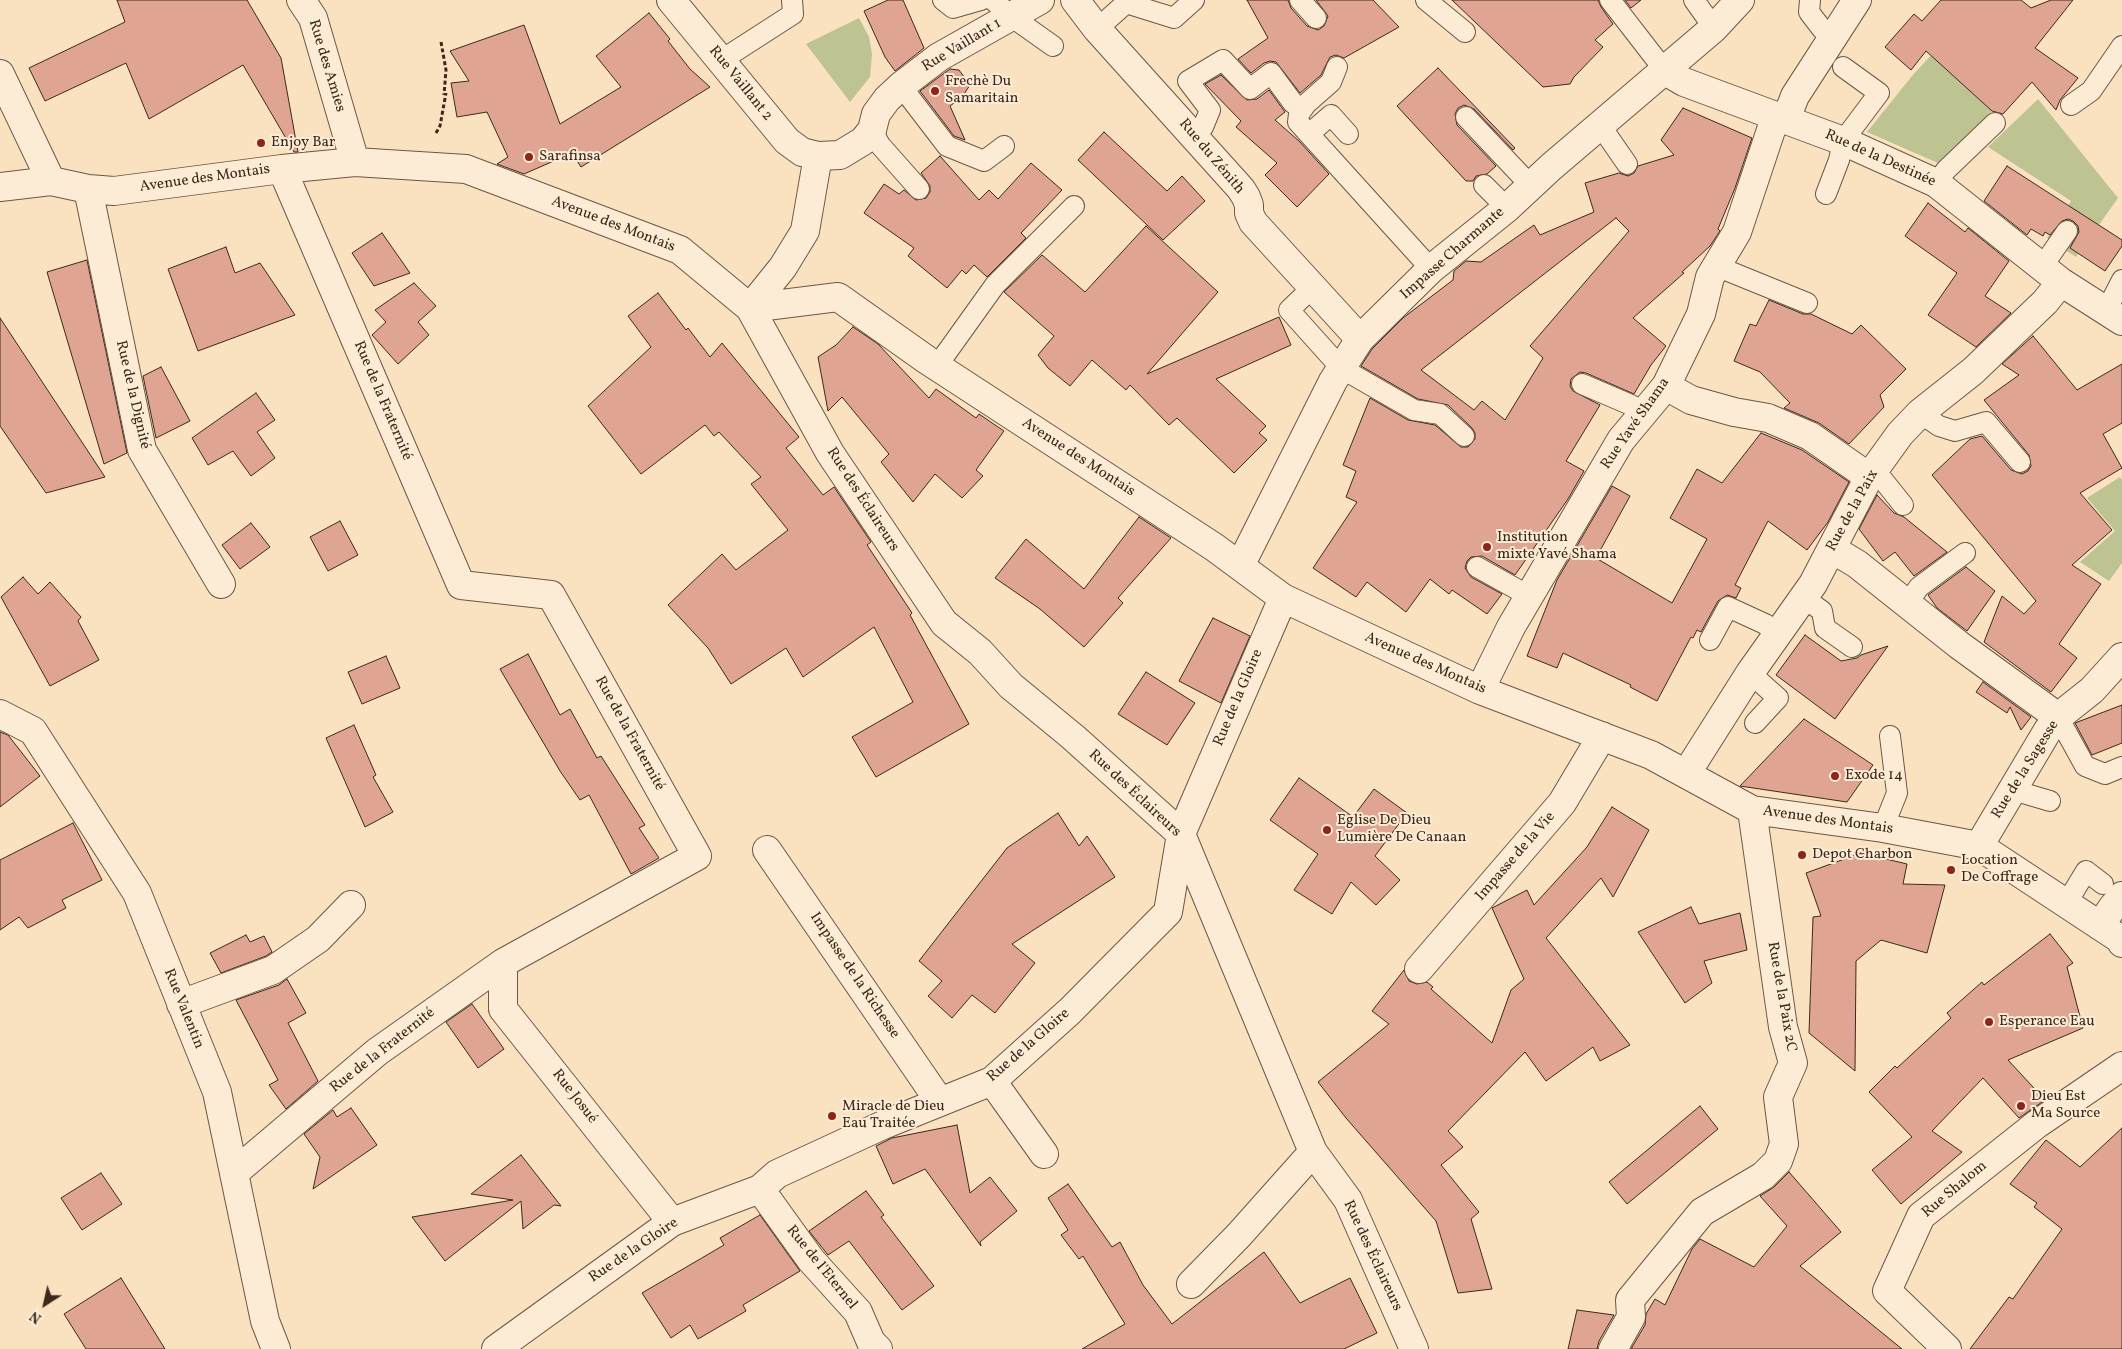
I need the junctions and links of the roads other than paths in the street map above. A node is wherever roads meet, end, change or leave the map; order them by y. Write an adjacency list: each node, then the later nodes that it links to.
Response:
1 (301, 0): 43 (street, Rue des Amies)
2 (671, 0): 24 (street, Rue Vaillant 2)
3 (792, 0): 24 (lane)
4 (943, 0): 5 (lane)
5 (981, 0)
6 (1040, 0): 16 (street, Rue Vaillant 1)
7 (1075, 0): 19 (street, Rue du Zénith)
8 (1194, 0): 19 (lane)
9 (1300, 0): 17 (lane)
10 (1426, 0): 20 (lane)
11 (1610, 0): 27 (lane)
12 (1694, 0): 18 (lane)
13 (1740, 0): 18 (street, Impasse Charmante)
14 (1810, 0): 21 (lane)
15 (1858, 0): 21 (street, Rue Yavé Shama)
16 (1002, 8): 22 (lane); 29 (street, Rue Vaillant 1)
17 (1316, 18)
18 (1714, 28): 27 (street, Impasse Charmante)
19 (1097, 29): 37 (street, Rue du Zénith)
20 (1465, 32)
21 (1834, 36): 33 (street, Rue Yavé Shama)
22 (1053, 46)
23 (2122, 46): 31 (lane)
24 (720, 61): 42 (street, Rue Vaillant 2)
25 (1337, 67): 38 (lane)
26 (1843, 67): 40 (lane)
27 (1665, 71): 33 (street, Rue de la Destinée); 35 (street, Impasse Charmante)
28 (0, 74): 46 (street)
29 (900, 86): 36 (street, Rue Vaillant 1); 41 (lane)
30 (1293, 103): 37 (lane)
31 (2071, 105)
32 (1466, 117): 49 (lane)
33 (1780, 118): 40 (street, Rue de la Destinée); 57 (street, Rue Yavé Shama)
34 (1995, 123): 47 (lane)
35 (1600, 125): 44 (lane); 49 (street, Impasse Charmante)
36 (872, 130): 42 (street, Rue Vaillant 1); 52 (lane)
37 (1193, 134): 61 (street, Rue du Zénith)
38 (1308, 134): 39 (lane); 58 (lane)
39 (1348, 134)
40 (1843, 141): 47 (street, Rue de la Destinée); 53 (lane)
41 (1004, 146)
42 (818, 156): 63 (street)
43 (355, 162): 45 (street, Avenue des Montais); 63 (street, Avenue des Montais)
44 (1627, 164)
45 (282, 168): 51 (street, Avenue des Montais); 110 (street, Rue de la Fraternité)
46 (51, 182): 50 (street, Avenue des Montais); 51 (street, Avenue des Montais)
47 (1936, 183): 59 (street, Rue de la Destinée)
48 (1484, 185): 55 (lane)
49 (1531, 186): 55 (street, Impasse Charmante)
50 (0, 187)
51 (88, 189): 80 (street, Rue de la Dignité)
52 (919, 189)
53 (1826, 194)
54 (1074, 206): 66 (lane)
55 (1507, 208): 58 (street, Impasse Charmante)
56 (2066, 231): 59 (lane)
57 (1716, 266): 62 (lane); 69 (street, Rue Yavé Shama)
58 (1431, 269): 65 (street, Impasse Charmante)
59 (2051, 274): 64 (street, Rue de la Destinée); 71 (street, Rue de la Paix)
60 (2122, 280): 64 (lane)
61 (1313, 288): 65 (street, Rue du Zénith); 67 (lane)
62 (1806, 303)
63 (750, 308): 66 (street, Avenue des Montais); 102 (street, Rue des Éclaireurs)
64 (2114, 316)
65 (1360, 339): 67 (street, Impasse Charmante)
66 (937, 366): 78 (street, Avenue des Montais)
67 (1341, 368): 72 (lane); 78 (street, Impasse Charmante)
68 (1582, 384): 70 (lane)
69 (1666, 386): 70 (street, Rue Yavé Shama); 74 (street)
70 (1644, 413): 81 (street, Rue Yavé Shama)
71 (1920, 413): 73 (lane); 74 (street, Rue de la Paix)
72 (1464, 436)
73 (2020, 462)
74 (1869, 477): 75 (lane); 76 (street, Rue de la Paix)
75 (1903, 504)
76 (1832, 549): 83 (street, Rue de la Paix); 84 (street)
77 (1965, 553): 84 (lane)
78 (1240, 566): 82 (street, Avenue des Montais)
79 (1477, 567): 81 (lane)
80 (221, 584)
81 (1529, 596): 90 (street, Rue Yavé Shama)
82 (1282, 598): 90 (street, Avenue des Montais); 102 (street, Rue de la Gloire)
83 (1804, 598): 85 (street, Rue de la Paix); 87 (lane)
84 (1908, 604): 92 (street)
85 (1779, 633): 86 (lane); 89 (street, Rue de la Paix)
86 (1710, 640)
87 (1852, 647)
88 (2122, 657): 92 (street, Rue de la Sagesse)
89 (1750, 673): 93 (lane); 97 (street, Rue de la Paix)
90 (1480, 690): 94 (street, Avenue des Montais)
91 (0, 714): 112 (street, Rue Valentin)
92 (2058, 717): 96 (lane); 98 (street, Rue de la Sagesse)
93 (1755, 723)
94 (1602, 736): 97 (street, Avenue des Montais); 111 (street, Impasse de la Vie)
95 (1890, 736): 101 (lane)
96 (2122, 767)
97 (1686, 774): 100 (street, Avenue des Montais)
98 (2013, 788): 99 (lane); 103 (street, Rue de la Sagesse)
99 (2050, 801)
100 (1752, 810): 101 (street, Avenue des Montais); 126 (street, Rue de la Paix 2C)
101 (1883, 828): 103 (street, Avenue des Montais)
102 (1181, 834): 114 (street, Rue de la Gloire); 116 (street, Rue des Éclaireurs)
103 (1979, 846): 106 (street, Avenue des Montais)
104 (767, 850): 115 (street, Impasse de la Richesse)
105 (2113, 890): 106 (lane); 108 (street)
106 (2066, 904): 108 (street, Avenue des Montais)
107 (351, 905): 112 (street)
108 (2100, 926): 109 (street, Avenue des Montais)
109 (2122, 943)
110 (503, 963): 118 (street, Rue de la Fraternité); 120 (street, Rue Josué)
111 (1419, 969)
112 (182, 1004): 118 (street, Rue Valentin)
113 (2122, 1066): 127 (street, Rue Shalom)
114 (992, 1081): 115 (street, Rue de la Gloire); 117 (street)
115 (940, 1102): 119 (street, Rue de la Gloire)
116 (1313, 1152): 121 (street); 125 (street, Rue des Éclaireurs)
117 (1044, 1154)
118 (234, 1173): 122 (street, Rue Valentin)
119 (760, 1189): 120 (street, Rue de la Gloire); 124 (street, Rue de l'Eternel)
120 (672, 1222): 123 (street, Rue de la Gloire)
121 (1191, 1284)
122 (276, 1349)
123 (496, 1349)
124 (878, 1349)
125 (1414, 1349)
126 (1613, 1349)
127 (1948, 1349)

